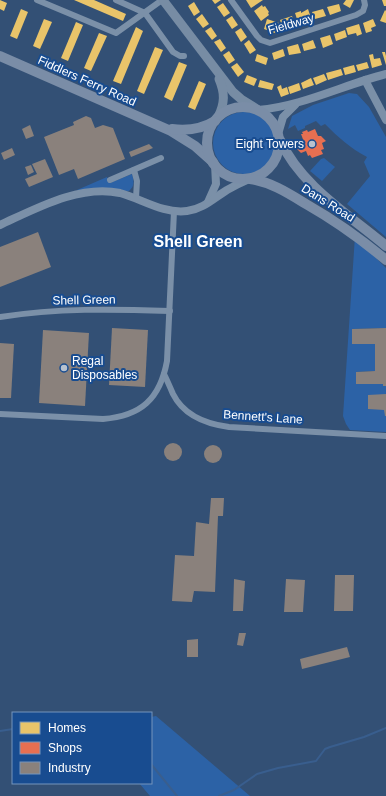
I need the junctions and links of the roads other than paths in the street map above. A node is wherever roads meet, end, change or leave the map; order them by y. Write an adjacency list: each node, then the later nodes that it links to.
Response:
1 (37, 0): 6 (street)
2 (116, 0): 6 (street)
3 (163, 0): 6 (street); 9 (main road)
4 (231, 0): 5 (street, Fieldway)
5 (364, 0)
6 (145, 13): 8 (street)
7 (0, 56): 16 (main road, Fiddlers Ferry Road)
8 (184, 56)
9 (215, 70): 13 (main road); 14 (main road)
10 (386, 74): 11 (street)
11 (365, 80): 12 (street); 15 (street)
12 (301, 102): 13 (street); 17 (street)
13 (258, 110): 14 (main road); 17 (main road)
14 (217, 119): 16 (main road, Fiddlers Ferry Road); 19 (main road)
15 (386, 120)
16 (164, 128): 19 (main road, Fiddlers Ferry Road)
17 (279, 137): 21 (main road); 27 (main road, Dans Road)
18 (161, 158): 20 (street)
19 (214, 163): 21 (main road); 24 (street)
20 (134, 170): 22 (street); 23 (street)
21 (250, 179): 24 (street); 28 (main road, Dans Road)
22 (110, 180)
23 (136, 198): 25 (street); 26 (street)
24 (208, 203): 25 (street)
25 (174, 211): 29 (street)
26 (0, 225)
27 (386, 246)
28 (386, 260)
29 (170, 311): 30 (street, Shell Green); 31 (street)
30 (0, 317)
31 (164, 374): 32 (street); 33 (street, Bennett's Lane)
32 (0, 414)
33 (386, 436)

